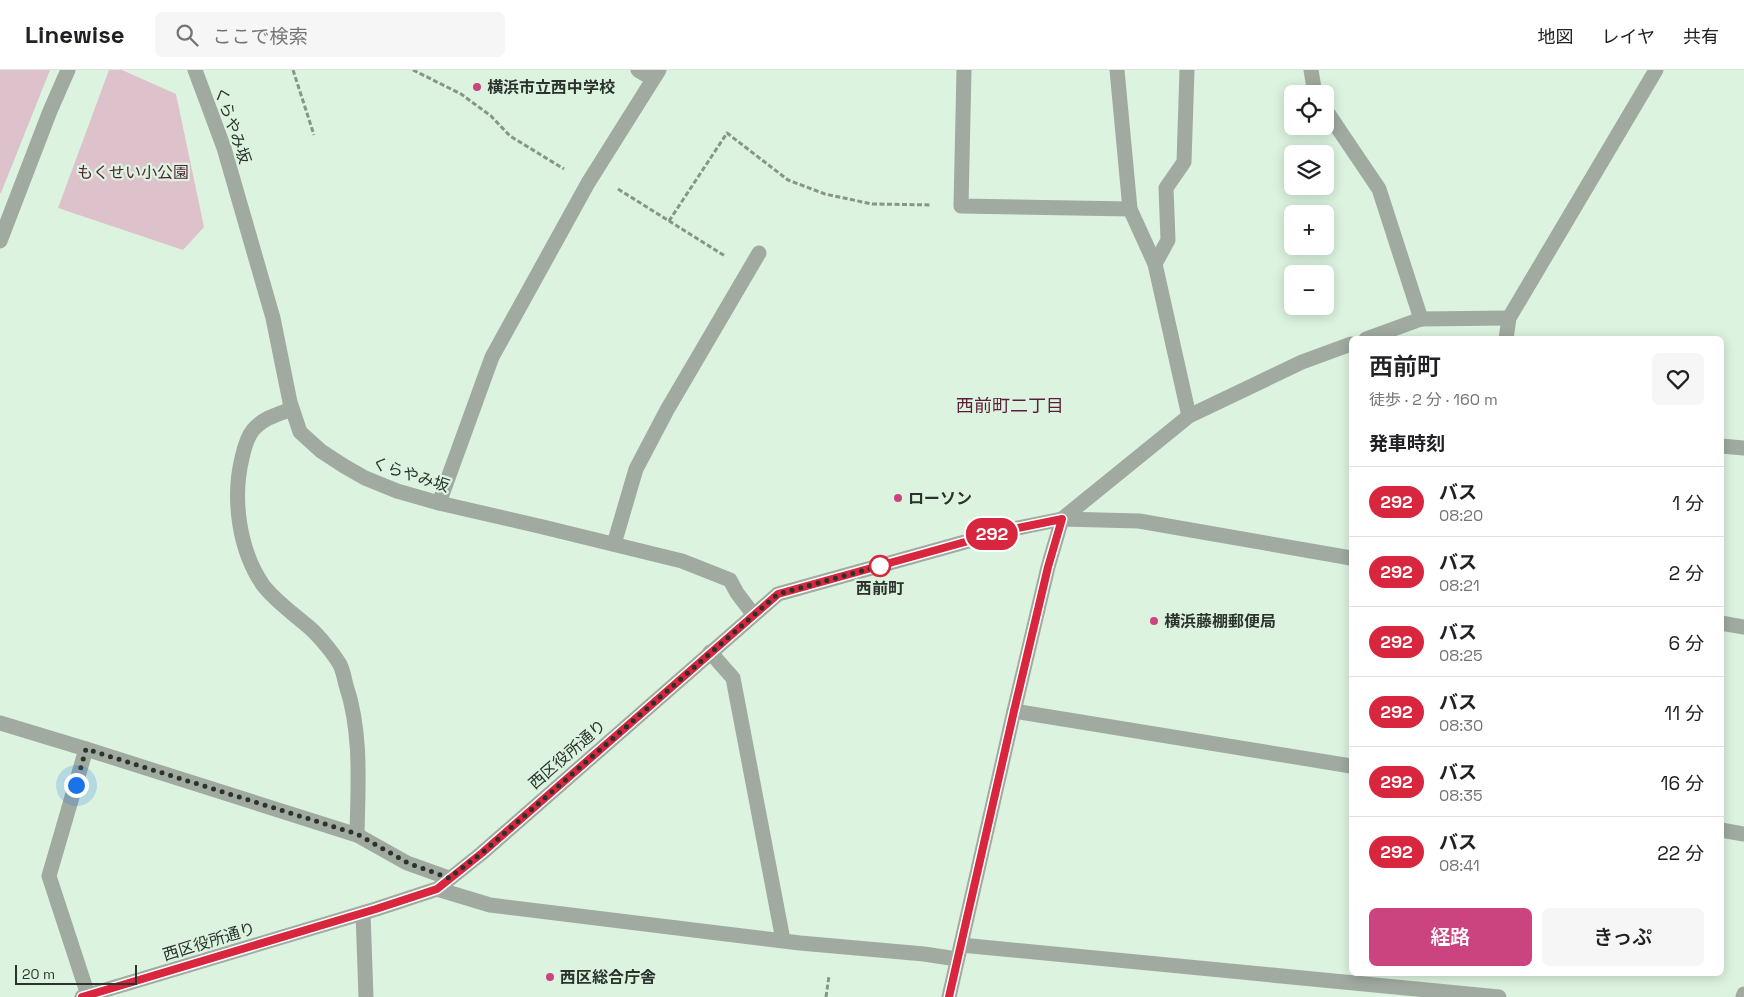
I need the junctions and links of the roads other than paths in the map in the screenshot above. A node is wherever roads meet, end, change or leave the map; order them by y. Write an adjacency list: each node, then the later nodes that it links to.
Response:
1 (68, 70): 13 (street)
2 (195, 70): 21 (street, くらやみ坂)
3 (638, 70): 9 (street)
4 (964, 70): 12 (street)
5 (1117, 70): 12 (street)
6 (1188, 70): 15 (street)
7 (1311, 70): 10 (street)
8 (1656, 70): 16 (street)
9 (656, 75): 25 (street)
10 (1314, 85)
11 (1334, 122): 17 (street)
12 (1130, 209): 15 (street)
13 (0, 241)
14 (759, 253): 27 (street)
15 (1155, 264): 22 (street)
16 (1509, 318): 17 (street); 19 (street)
17 (1421, 319): 18 (street)
18 (1374, 336)
19 (1506, 336)
20 (1349, 345): 22 (street)
21 (292, 409): 25 (street, くらやみ坂); 38 (street)
22 (1188, 416): 26 (street)
23 (1724, 446): 24 (street)
24 (1744, 448)
25 (439, 503): 27 (street, くらやみ坂)
26 (1062, 519): 28 (street); 29 (street, 西区役所通り); 33 (street)
27 (614, 544): 29 (street, くらやみ坂)
28 (1349, 558)
29 (753, 614): 32 (street, 西区役所通り)
30 (1724, 624): 31 (street)
31 (1744, 627)
32 (710, 652): 40 (street, 西区役所通り); 43 (street)
33 (1014, 711): 36 (street); 44 (street)
34 (0, 724): 35 (street)
35 (86, 749): 38 (street); 46 (street)
36 (1349, 766)
37 (1724, 831): 39 (street)
38 (357, 834): 40 (street)
39 (1744, 834)
40 (449, 878): 41 (street, 西区役所通り)
41 (437, 889): 42 (street, 西区役所通り); 43 (street)
42 (363, 913): 46 (street, 西区役所通り); 47 (street)
43 (783, 940): 44 (street)
44 (959, 952): 45 (street); 48 (street)
45 (1394, 986): 49 (street)
46 (85, 996)
47 (366, 997)
48 (949, 997)
49 (1499, 997)

